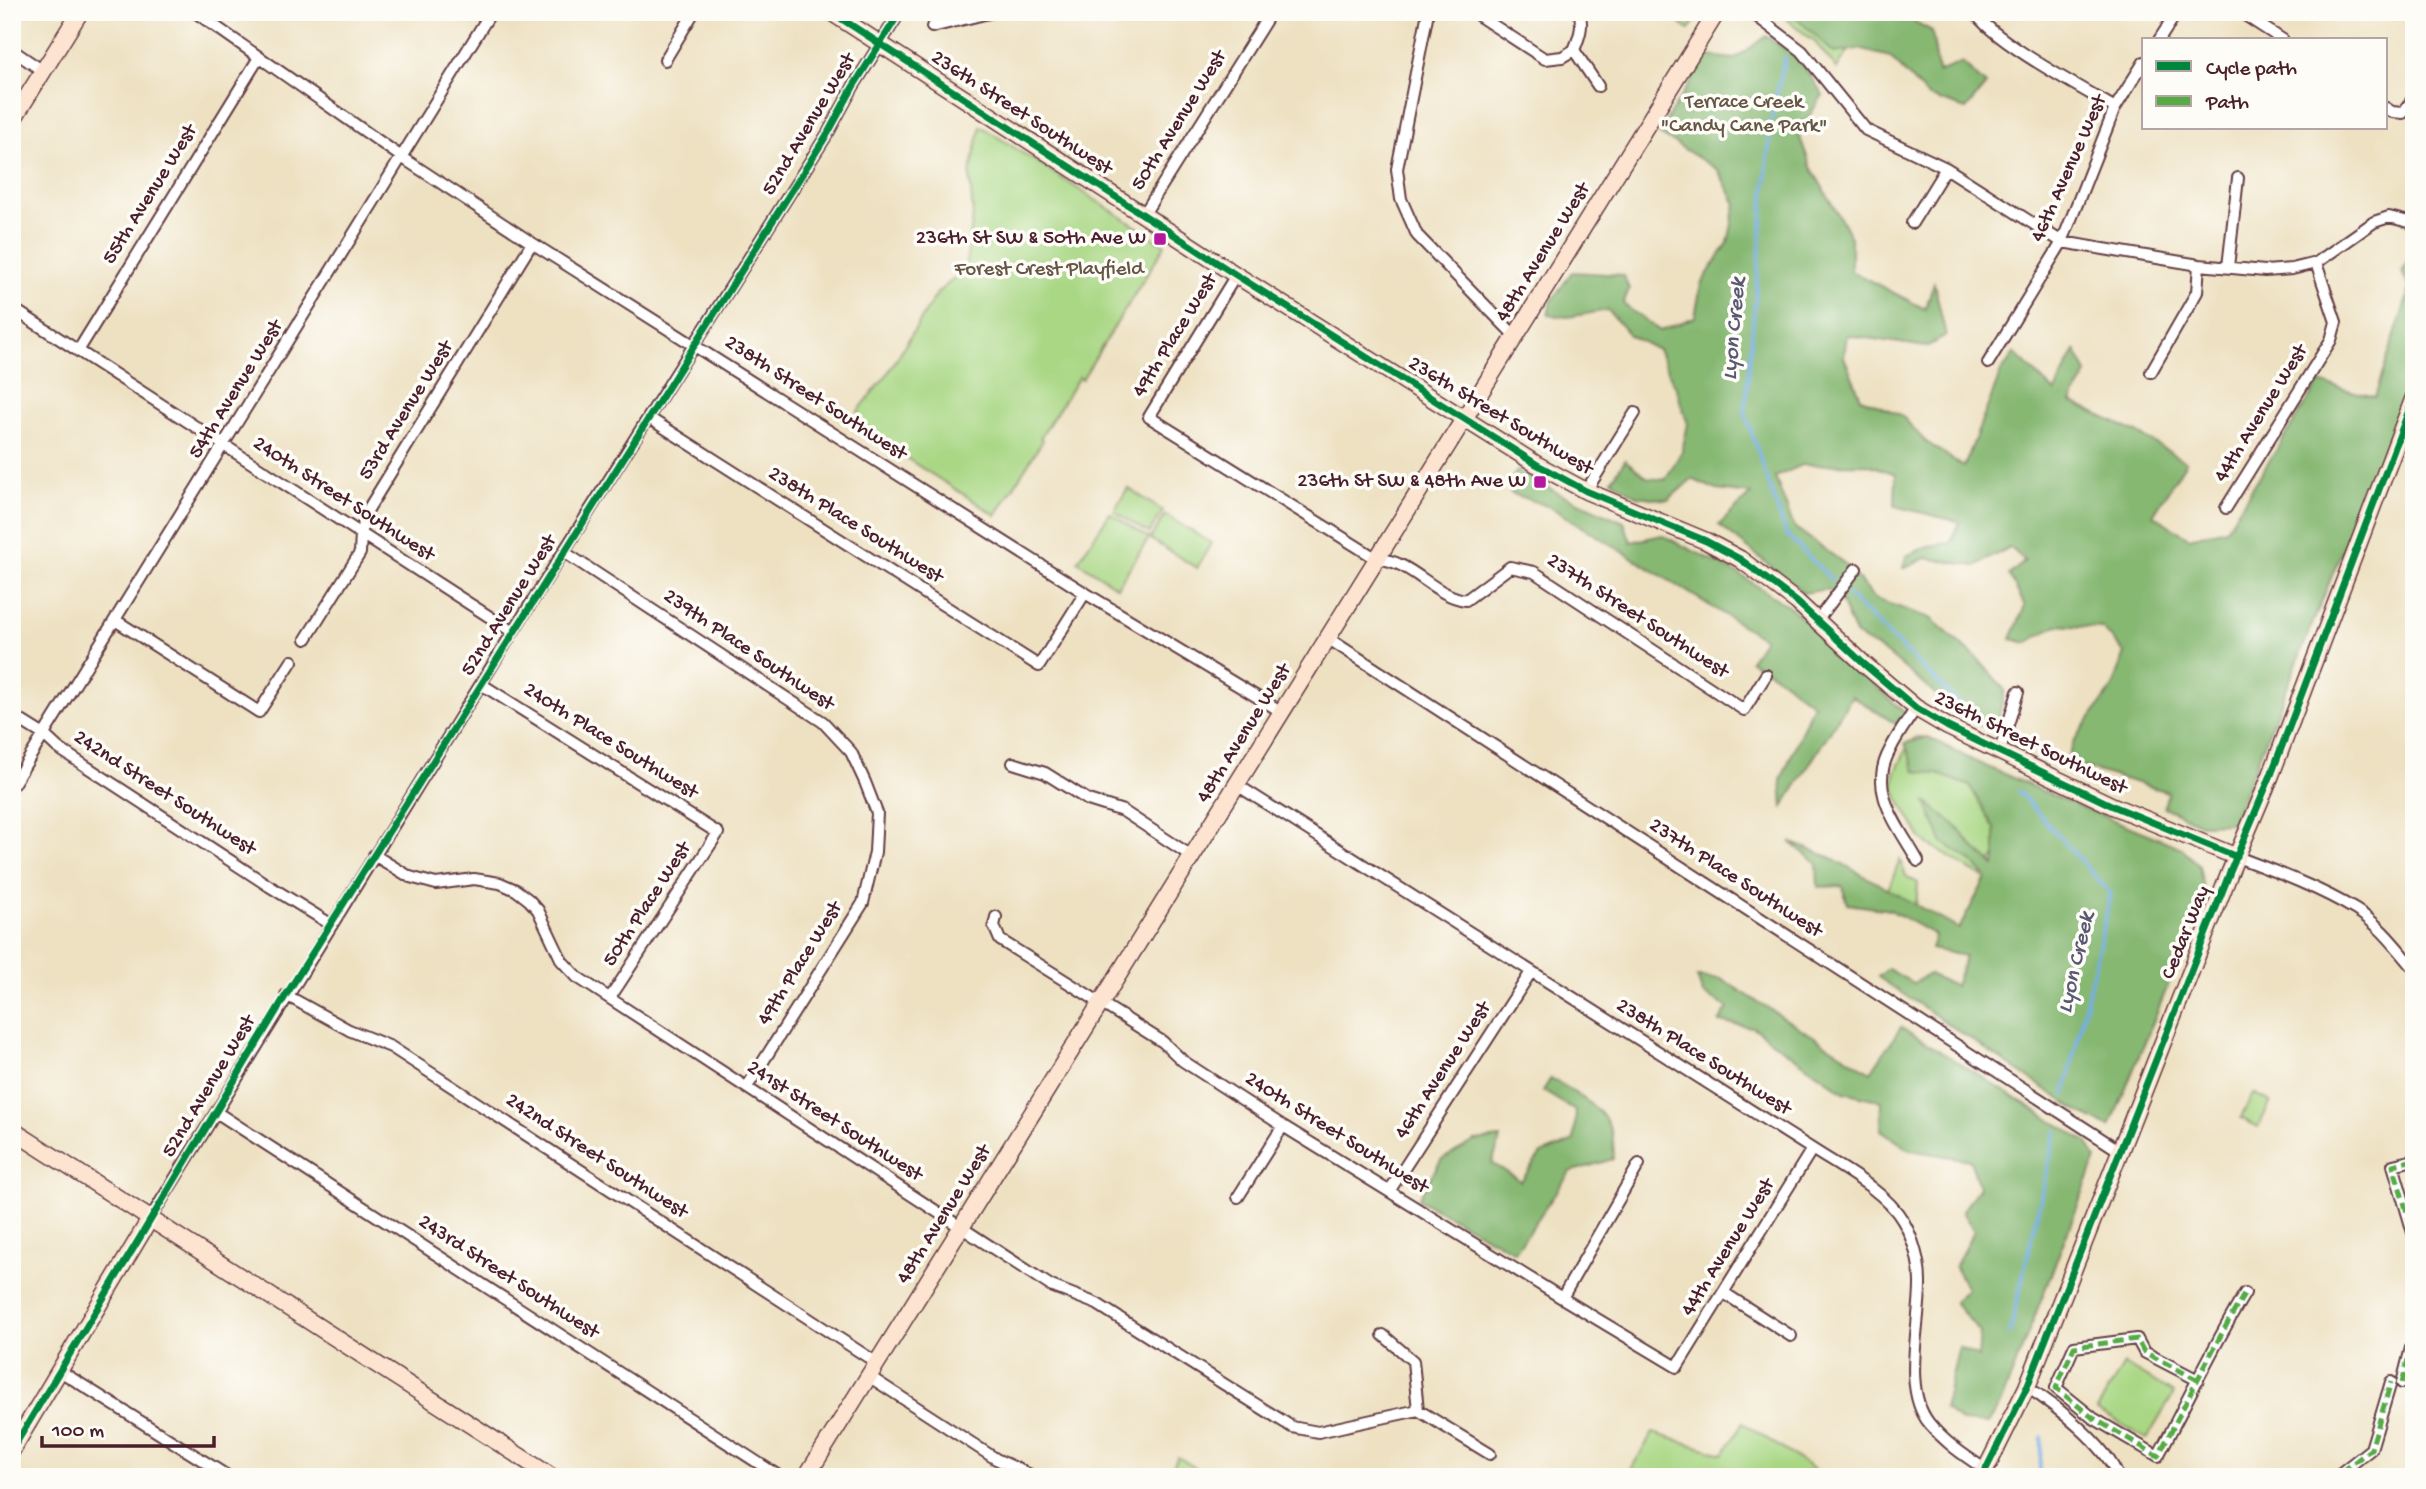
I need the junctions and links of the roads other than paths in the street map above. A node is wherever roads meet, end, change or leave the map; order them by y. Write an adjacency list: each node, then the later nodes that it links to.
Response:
1 (80, 12): 26 (main road)
2 (195, 12): 23 (street, 238th Street Southwest)
3 (491, 12): 32 (street, 54th Avenue West)
4 (695, 12): 24 (street)
5 (831, 12): 20 (main road, 236th Street Southwest)
6 (900, 12): 20 (street, 52nd Avenue West)
7 (993, 12): 17 (street)
8 (1271, 12): 35 (street, 50th Avenue West)
9 (1428, 12): 45 (street)
10 (1474, 12): 22 (street)
11 (1579, 12): 22 (street)
12 (1717, 12): 45 (main road, 48th Avenue West)
13 (1751, 12): 33 (street)
14 (1975, 12): 29 (street)
15 (2177, 12): 18 (street)
16 (2240, 12): 19 (street)
17 (932, 27)
18 (2159, 38)
19 (2280, 38)
20 (880, 43): 35 (main road, 236th Street Southwest); 46 (street, 52nd Avenue West)
21 (12, 50): 26 (street)
22 (1574, 50): 27 (street)
23 (258, 59): 32 (street, 238th Street Southwest); 47 (street, 55th Avenue West)
24 (665, 60)
25 (2142, 65): 29 (street, 46th Avenue West)
26 (43, 71): 31 (main road)
27 (1598, 86)
28 (2414, 97): 30 (street)
29 (2115, 108): 38 (street, 46th Avenue West)
30 (2388, 109)
31 (12, 121)
32 (403, 158): 39 (street, 238th Street Southwest); 55 (street, 54th Avenue West)
33 (1946, 168): 36 (street); 38 (street)
34 (2238, 178): 42 (street)
35 (1144, 214): 43 (main road, 236th Street Southwest)
36 (1912, 223)
37 (2414, 226): 40 (street)
38 (2062, 242): 41 (street); 48 (street, 46th Avenue West)
39 (532, 243): 46 (street, 238th Street Southwest); 58 (street, 53rd Avenue West)
40 (2316, 263): 42 (street); 57 (street, 44th Avenue West)
41 (2199, 265): 42 (street); 49 (street)
42 (2228, 267)
43 (1236, 275): 52 (street, 49th Place West); 54 (main road, 236th Street Southwest)
44 (12, 308): 47 (street, 240th Street Southwest)
45 (1516, 337): 54 (main road, 48th Avenue West)
46 (695, 345): 53 (street, 52nd Avenue West); 62 (street, 238th Street Southwest)
47 (78, 351): 55 (street, 240th Street Southwest)
48 (1988, 363)
49 (2151, 373)
50 (2414, 397): 84 (main road, Cedar Way)
51 (1635, 413): 56 (street)
52 (1149, 417): 60 (street, 237th Street Southwest)
53 (649, 418): 59 (street, 52nd Avenue West); 62 (street, 238th Place Southwest)
54 (1464, 419): 56 (main road, 236th Street Southwest); 60 (main road, 48th Avenue West)
55 (225, 446): 58 (street, 240th Street Southwest); 63 (street, 54th Avenue West)
56 (1586, 491): 64 (main road, 236th Street Southwest)
57 (2226, 508)
58 (361, 534): 65 (street, 240th Street Southwest); 66 (street, 53rd Avenue West)
59 (564, 552): 65 (street, 52nd Avenue West); 80 (street, 239th Place Southwest)
60 (1377, 559): 67 (main road, 48th Avenue West); 69 (street, 237th Street Southwest)
61 (1856, 569): 64 (street)
62 (1084, 593): 73 (street, 238th Street Southwest)
63 (115, 620): 68 (street); 75 (street, 54th Avenue West)
64 (1817, 621): 72 (main road, 236th Street Southwest)
65 (513, 632): 70 (street, 52nd Avenue West)
66 (306, 639)
67 (1329, 639): 73 (main road, 48th Avenue West); 98 (street, 237th Place Southwest)
68 (292, 661)
69 (1766, 675)
70 (481, 684): 81 (street, 240th Place Southwest); 82 (street, 52nd Avenue West)
71 (2018, 692): 76 (street)
72 (1916, 708): 76 (main road, 236th Street Southwest); 85 (street)
73 (1282, 712): 78 (main road, 48th Avenue West)
74 (12, 715): 75 (street, 242nd Street Southwest)
75 (44, 735): 79 (street, 54th Avenue West); 87 (street, 242nd Street Southwest)
76 (1999, 754): 84 (main road, 236th Street Southwest)
77 (1013, 763): 83 (street)
78 (1237, 785): 83 (main road, 48th Avenue West); 89 (street, 238th Place Southwest)
79 (12, 786)
80 (877, 813): 93 (street, 49th Place West)
81 (718, 833): 91 (street, 50th Place West)
82 (374, 855): 87 (street, 52nd Avenue West); 91 (street, 241st Street Southwest)
83 (1193, 857): 92 (main road, 48th Avenue West)
84 (2237, 857): 88 (street, 236th Street Southwest); 98 (main road, Cedar Way)
85 (1918, 860)
86 (996, 917): 92 (street, 240th Street Southwest)
87 (332, 925): 90 (street, 52nd Avenue West)
88 (2414, 968)
89 (1531, 972): 97 (street, 238th Place Southwest); 101 (street, 46th Avenue West)
90 (286, 995): 94 (street, 52nd Avenue West); 113 (street, 242nd Street Southwest)
91 (610, 998): 93 (street, 241st Street Southwest)
92 (1100, 1004): 95 (street, 240th Street Southwest); 104 (main road, 48th Avenue West)
93 (747, 1087): 104 (street, 241st Street Southwest)
94 (216, 1112): 103 (street, 52nd Avenue West); 124 (street, 243rd Street Southwest)
95 (1283, 1126): 101 (street, 240th Street Southwest); 102 (street)
96 (14, 1136): 103 (main road)
97 (1812, 1149): 106 (street, 44th Avenue West); 121 (street, 238th Place Southwest)
98 (2120, 1151): 116 (main road, Cedar Way)
99 (2414, 1160): 105 (street)
100 (1639, 1164): 108 (street)
101 (1390, 1190): 108 (street, 240th Street Southwest)
102 (1238, 1197)
103 (150, 1219): 114 (main road); 123 (main road)
104 (961, 1228): 113 (main road, 48th Avenue West); 117 (street, 241st Street Southwest)
105 (2414, 1236)
106 (1724, 1293): 110 (street); 112 (street, 44th Avenue West)
107 (2245, 1293): 115 (street)
108 (1562, 1298): 112 (street, 240th Street Southwest)
109 (1383, 1335): 117 (street)
110 (1791, 1336)
111 (2414, 1336): 120 (street)
112 (1677, 1367)
113 (874, 1370): 125 (main road, 48th Avenue West); 126 (street, 242nd Street Southwest)
114 (60, 1371): 118 (main road); 122 (street)
115 (2198, 1380): 115 (street)
116 (2027, 1387): 121 (main road, Cedar Way); 127 (street)
117 (1418, 1410): 119 (street)
118 (12, 1450)
119 (1490, 1454)
120 (2342, 1472)
121 (1984, 1474)
122 (229, 1477)
123 (552, 1477)
124 (780, 1477)
125 (806, 1477)
126 (1035, 1477)
127 (2118, 1477)

